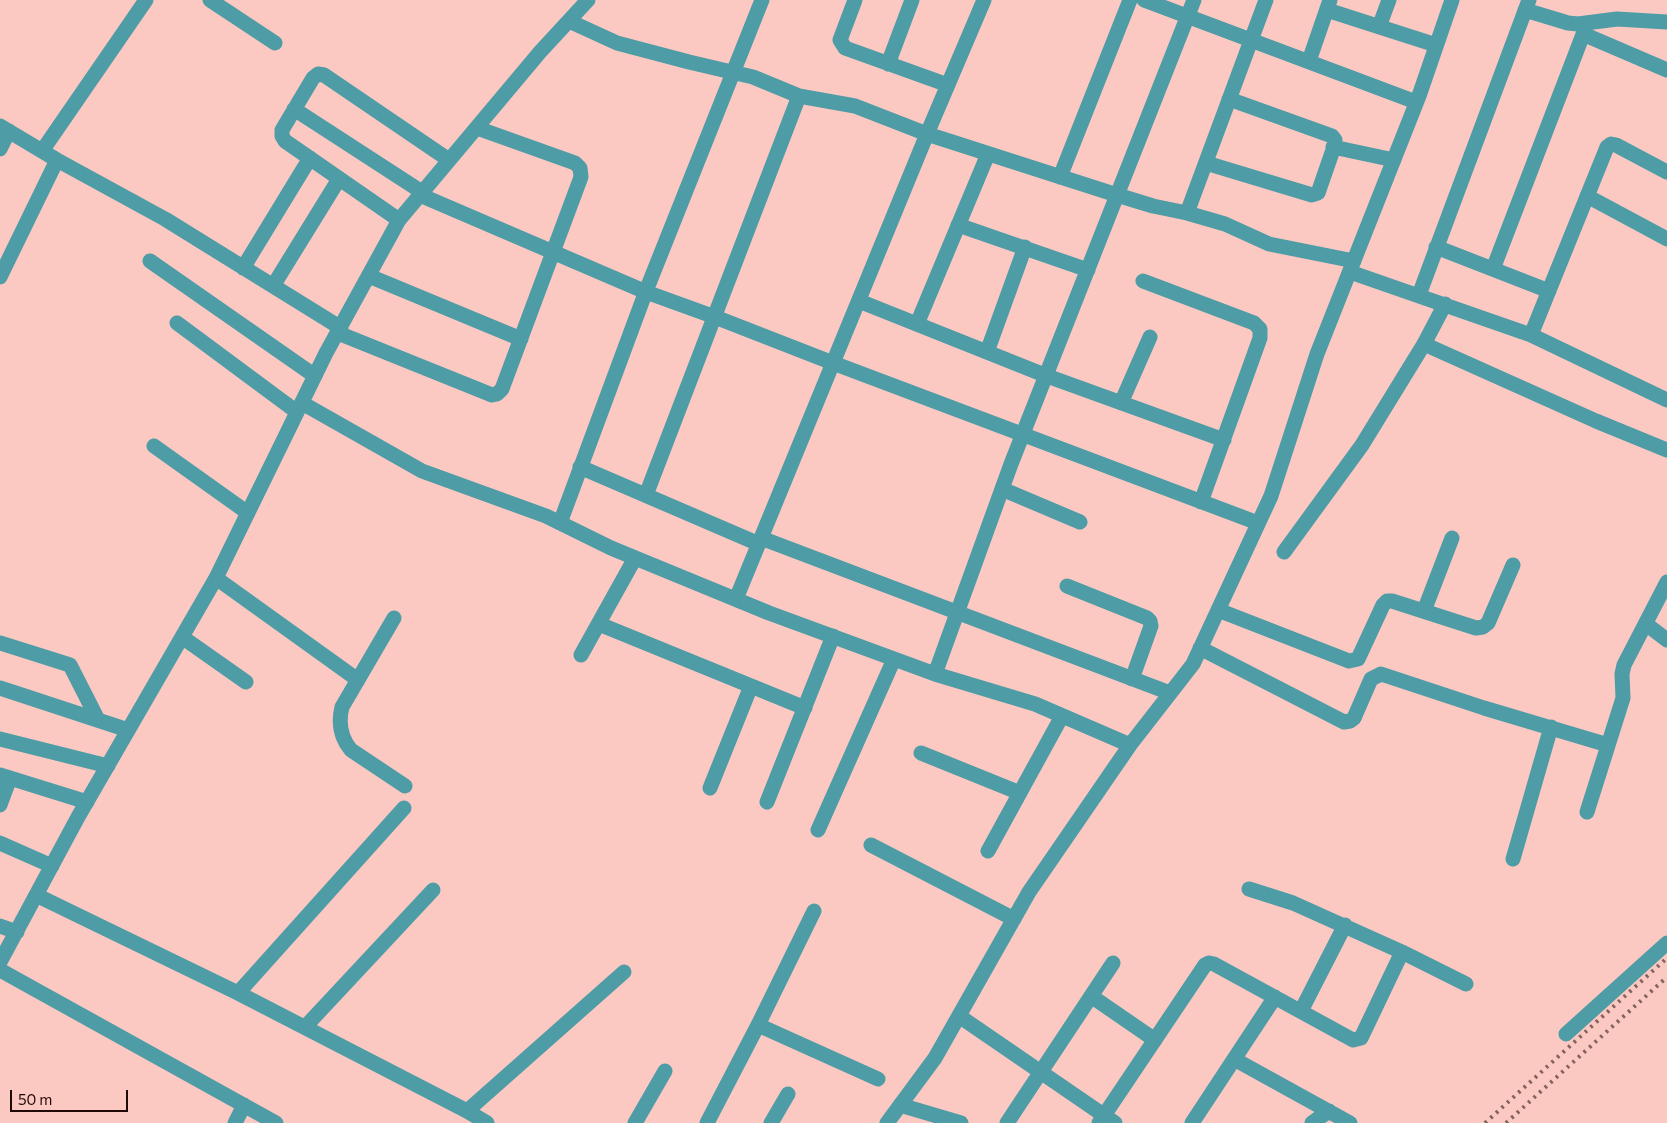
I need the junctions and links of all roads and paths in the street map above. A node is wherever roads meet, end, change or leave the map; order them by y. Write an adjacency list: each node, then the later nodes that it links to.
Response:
1 (146, 0): 38 (street)
2 (210, 0): 22 (street)
3 (588, 0): 17 (street)
4 (762, 0): 27 (street)
5 (855, 0): 25 (street)
6 (912, 0): 25 (street)
7 (984, 0): 28 (street)
8 (1130, 0): 46 (street)
9 (1144, 0): 16 (street)
10 (1194, 0): 16 (street)
11 (1266, 0): 21 (street)
12 (1390, 0): 19 (street)
13 (1452, 0): 23 (street)
14 (1328, 5): 19 (street); 24 (street)
15 (1527, 5): 20 (street); 56 (street)
16 (1188, 17): 21 (street); 49 (street)
17 (568, 21): 27 (street); 33 (street)
18 (1667, 22): 20 (street)
19 (1379, 27): 23 (street)
20 (1585, 29): 26 (street); 61 (street)
21 (1250, 40): 24 (street); 30 (street)
22 (276, 43)
23 (1436, 46): 31 (street)
24 (1309, 61): 31 (street)
25 (888, 64): 28 (street)
26 (1667, 70)
27 (732, 72): 29 (street); 67 (street)
28 (948, 85): 35 (street)
29 (799, 96): 35 (street); 72 (street)
30 (1229, 99): 36 (street); 43 (street)
31 (1416, 102): 42 (street)
32 (294, 110): 40 (street); 41 (street); 48 (street)
33 (477, 128): 41 (street); 57 (street)
34 (4, 129): 37 (street); 38 (street)
35 (927, 134): 39 (street); 70 (street)
36 (1333, 147): 42 (street); 43 (street)
37 (0, 149)
38 (42, 151): 44 (street)
39 (988, 154): 46 (street); 53 (street)
40 (310, 158): 47 (street); 60 (street)
41 (449, 160): 48 (street)
42 (1394, 160): 59 (street)
43 (1206, 163): 51 (street)
44 (63, 164): 60 (street); 64 (street)
45 (1667, 172): 50 (street)
46 (1060, 177): 49 (street)
47 (340, 179): 52 (street); 66 (street)
48 (421, 193): 52 (street); 57 (street)
49 (1117, 195): 51 (street); 62 (street)
50 (1587, 196): 54 (street); 68 (street)
51 (1187, 213): 59 (street)
52 (399, 220): 63 (street)
53 (958, 225): 55 (street); 74 (street)
54 (1667, 239)
55 (1024, 247): 62 (street); 80 (street)
56 (1436, 247): 61 (street); 69 (street)
57 (553, 252): 67 (street); 78 (street)
58 (150, 260): 82 (street)
59 (1352, 267): 69 (street); 98 (street)
60 (243, 268): 66 (street)
61 (1493, 269): 68 (street)
62 (1088, 270): 83 (street)
63 (369, 276): 75 (street); 78 (street)
64 (0, 277)
65 (1143, 281): 88 (street)
66 (273, 286): 75 (street)
67 (646, 292): 72 (street); 91 (street)
68 (1549, 292): 76 (street)
69 (1419, 295): 71 (street)
70 (858, 301): 74 (street); 81 (street)
71 (1445, 304): 76 (street); 79 (street)
72 (715, 317): 81 (street); 93 (street)
73 (177, 324): 86 (street)
74 (917, 324): 80 (street)
75 (339, 331): 78 (street); 82 (street)
76 (1531, 335): 84 (street)
77 (1150, 337): 85 (street)
78 (521, 339)
79 (1424, 344): 90 (street); 101 (street)
80 (987, 352): 83 (street)
81 (833, 363): 87 (street); 100 (street)
82 (315, 376): 86 (street)
83 (1046, 376): 85 (street); 87 (street)
84 (1667, 400)
85 (1121, 403): 88 (street)
86 (299, 408): 95 (street); 97 (street)
87 (1023, 434): 92 (street); 94 (street)
88 (1224, 440): 94 (street)
89 (154, 446): 95 (street)
90 (1667, 450)
91 (580, 467): 93 (street); 97 (street)
92 (1002, 489): 96 (street); 110 (street)
93 (646, 495): 100 (street)
94 (1201, 502): 98 (street)
95 (248, 513): 104 (street)
96 (1080, 522)
97 (560, 523): 102 (street)
98 (1258, 523): 108 (street)
99 (1452, 538): 109 (street)
100 (760, 541): 107 (street); 110 (street)
101 (1284, 552)
102 (635, 558): 107 (street); 112 (street)
103 (1513, 565): 109 (street)
104 (216, 578): 115 (street); 123 (street)
105 (1667, 582): 113 (street)
106 (1067, 586): 122 (street)
107 (736, 599): 114 (street)
108 (1218, 610): 109 (street); 118 (street)
109 (1424, 611)
110 (957, 612): 121 (street); 122 (street)
111 (394, 618): 123 (street)
112 (599, 624): 119 (street); 125 (street)
113 (1646, 624): 116 (street); 135 (street)
114 (833, 636): 120 (street); 128 (street)
115 (182, 637): 124 (street); 132 (street)
116 (1667, 640)
117 (0, 643): 130 (street)
118 (1200, 648): 127 (street); 131 (street)
119 (582, 655)
120 (894, 659): 121 (street); 147 (street)
121 (935, 674): 129 (street)
122 (1132, 679): 127 (street)
123 (358, 680): 139 (street)
124 (246, 682)
125 (750, 686): 128 (street); 140 (street)
126 (0, 688): 130 (street)
127 (1170, 694): 134 (street)
128 (804, 708): 143 (street)
129 (1062, 716): 134 (street); 141 (street)
130 (98, 720): 132 (street)
131 (1551, 727): 135 (street); 151 (street)
132 (128, 730): 137 (street)
133 (0, 739): 137 (street)
134 (1130, 745): 157 (street)
135 (1608, 745): 146 (street)
136 (920, 753): 141 (street)
137 (108, 766): 142 (street)
138 (5, 777): 142 (street); 144 (street)
139 (405, 786)
140 (710, 788)
141 (1020, 794): 150 (street)
142 (87, 802): 152 (street)
143 (767, 802)
144 (0, 805)
145 (404, 808): 168 (street)
146 (1587, 812)
147 (818, 830)
148 (0, 843): 152 (street)
149 (871, 845): 157 (street)
150 (988, 851)
151 (1513, 859)
152 (52, 866): 155 (street)
153 (1249, 889): 158 (street)
154 (433, 890): 174 (street)
155 (36, 895): 160 (street); 168 (street)
156 (814, 911): 173 (street)
157 (1014, 919): 172 (street)
158 (1345, 925): 162 (street); 171 (street)
159 (0, 926): 160 (street)
160 (17, 932): 163 (street)
161 (1667, 943): 175 (street)
162 (1402, 952): 167 (street); 171 (street)
163 (0, 962)
164 (1113, 963): 169 (street)
165 (0, 970): 182 (street)
166 (624, 972): 185 (street)
167 (1466, 984)
168 (238, 993): 174 (street)
169 (1092, 996): 176 (street); 179 (street)
170 (1274, 997): 171 (street); 176 (street); 177 (street)
171 (1301, 1011)
172 (959, 1016): 179 (street); 183 (street)
173 (758, 1025): 180 (street); 191 (street)
174 (305, 1027): 185 (street)
175 (1566, 1034)
176 (1155, 1040): 186 (street)
177 (1234, 1059): 184 (street); 196 (street)
178 (666, 1071): 190 (street)
179 (1041, 1072): 186 (street); 195 (street)
180 (878, 1079)
181 (788, 1094): 192 (street)
182 (244, 1105): 187 (street); 188 (street)
183 (900, 1105): 193 (street); 194 (street)
184 (1329, 1110): 197 (street); 198 (street)
185 (467, 1111): 189 (street)
186 (1106, 1120)
187 (235, 1123)
188 (276, 1123)
189 (487, 1123)
190 (635, 1123)
191 (707, 1123)
192 (771, 1123)
193 (887, 1123)
194 (961, 1123)
195 (1007, 1123)
196 (1192, 1123)
197 (1312, 1123)
198 (1350, 1123)

